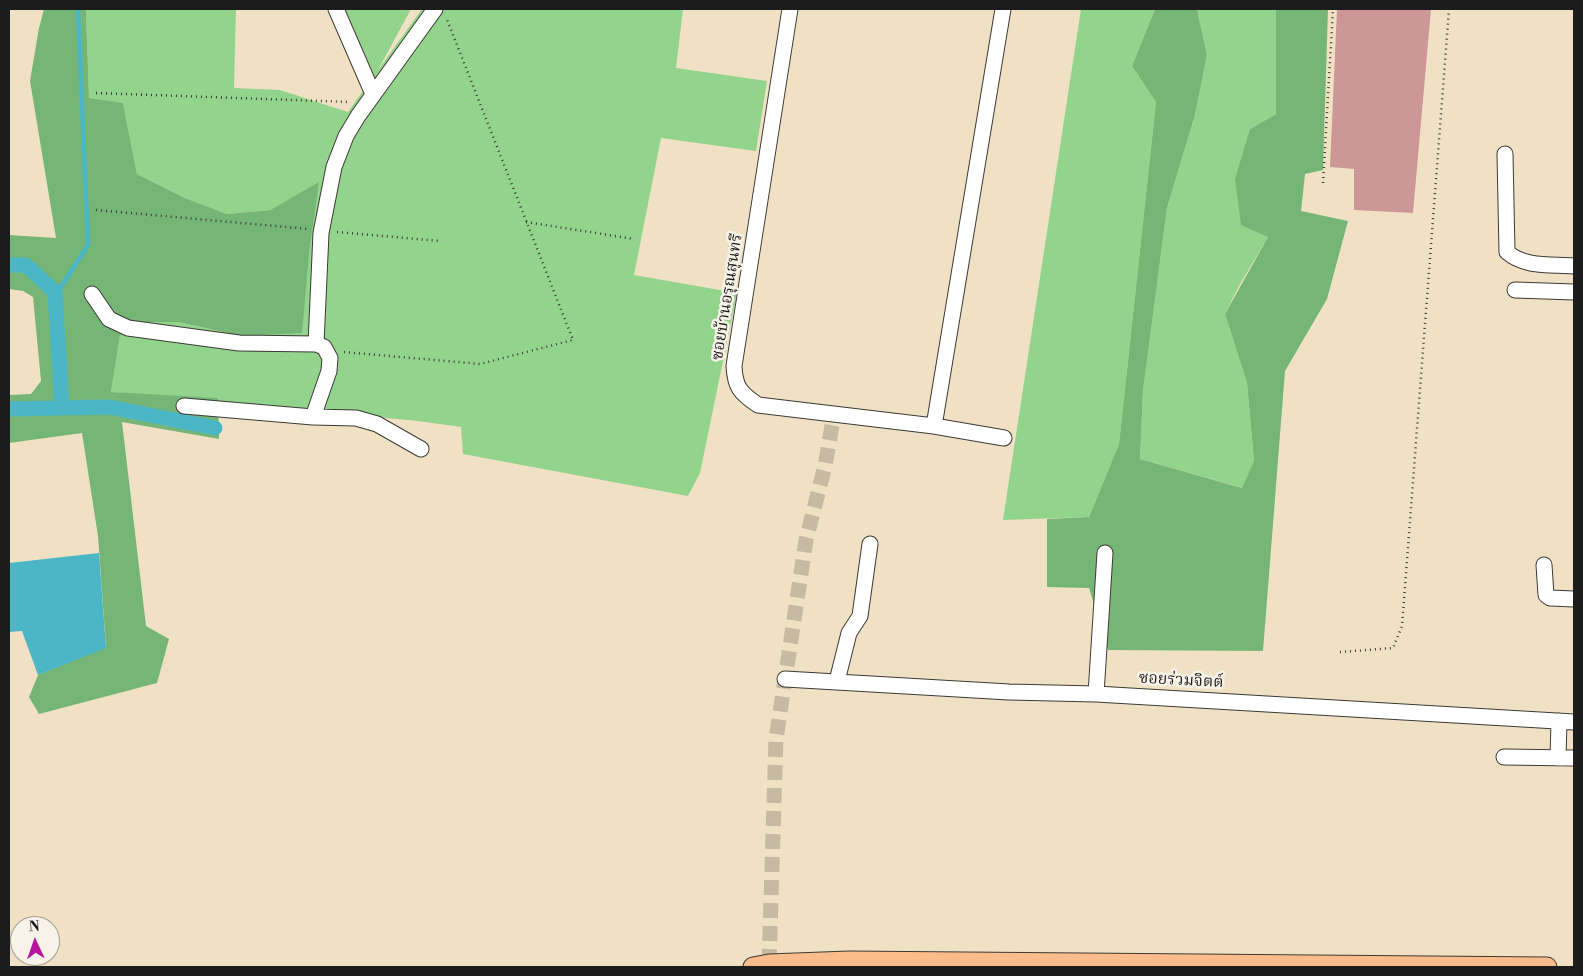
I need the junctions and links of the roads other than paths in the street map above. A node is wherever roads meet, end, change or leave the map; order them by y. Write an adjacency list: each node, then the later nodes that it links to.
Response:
1 (336, 9): 5 (street)
2 (435, 9): 5 (street)
3 (790, 9): 14 (street, ซอยบ้านอรุณสุนทรี)
4 (1003, 9): 14 (street)
5 (370, 98): 11 (street)
6 (1505, 154): 7 (street)
7 (1574, 266)
8 (1515, 290): 9 (street)
9 (1574, 292)
10 (92, 294): 11 (street)
11 (322, 347): 13 (street)
12 (184, 406): 13 (street)
13 (313, 416): 16 (street)
14 (934, 426): 15 (street, ซอยบ้านอรุณสุนทรี)
15 (1004, 438)
16 (421, 449)
17 (870, 544): 22 (street)
18 (1104, 553): 23 (street)
19 (1544, 565): 20 (street)
20 (1574, 600)
21 (785, 679): 22 (street, ซอยร่วมจิตต์)
22 (837, 681): 23 (street, ซอยร่วมจิตต์)
23 (1096, 694): 24 (street, ซอยร่วมจิตต์)
24 (1567, 721): 26 (street)
25 (1504, 758): 26 (street)
26 (1558, 758): 27 (street)
27 (1574, 758)
28 (880, 964): 29 (main road); 31 (main road)
29 (1093, 965): 30 (main road)
30 (1417, 966): 32 (main road)
31 (753, 967)
32 (1539, 967): 33 (main road)
33 (1547, 967)

